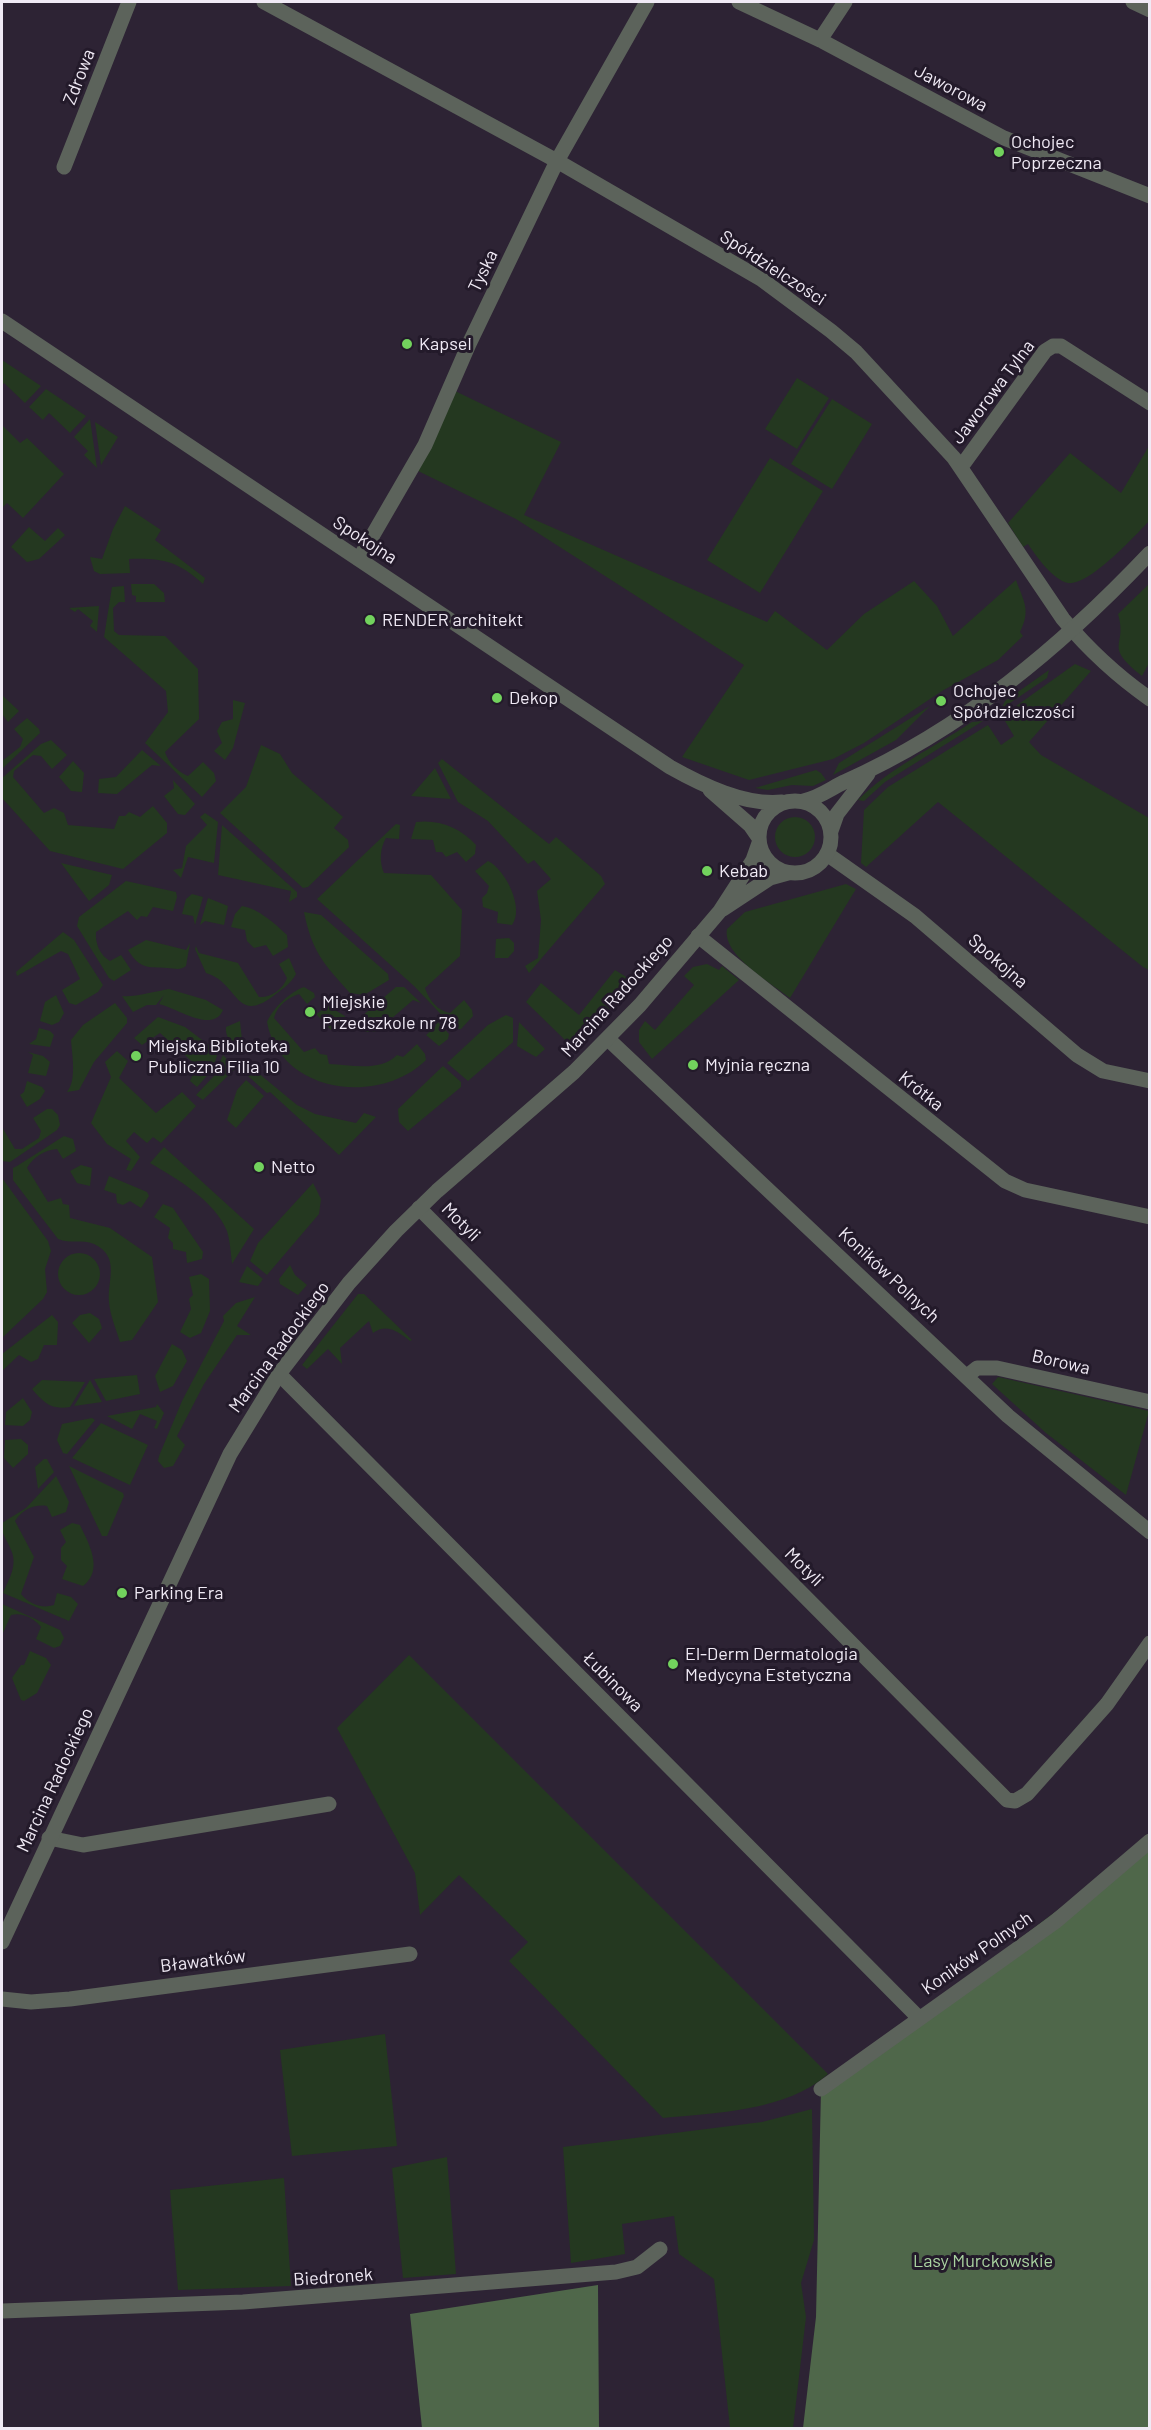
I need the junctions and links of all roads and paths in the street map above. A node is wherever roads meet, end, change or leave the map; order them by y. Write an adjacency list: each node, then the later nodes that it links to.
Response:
1 (129, 2): 10 (street, Zdrowa)
2 (264, 2): 9 (street, Spółdzielczości)
3 (647, 2): 9 (street, Tyska)
4 (739, 2): 8 (street, Jaworowa)
5 (845, 2): 8 (street)
6 (1133, 2): 7 (street)
7 (1149, 10)
8 (820, 40): 11 (street, Jaworowa)
9 (556, 161): 14 (street, Spółdzielczości); 16 (street, Tyska)
10 (64, 167)
11 (1149, 196)
12 (2, 321): 16 (street, Spokojna)
13 (1149, 403): 14 (street, Jaworowa Tylna)
14 (961, 468): 17 (street, Spółdzielczości)
15 (1149, 553): 17 (street)
16 (359, 559): 20 (street, Spokojna)
17 (1072, 630): 18 (street, Spółdzielczości); 19 (street)
18 (1149, 699)
19 (870, 772): 21 (street); 23 (street)
20 (708, 788): 22 (street, Spokojna); 24 (street, Spokojna)
21 (803, 801): 22 (street); 23 (street)
22 (782, 802): 24 (street)
23 (831, 831): 25 (street)
24 (759, 841): 26 (street); 27 (street, Marcina Radockiego)
25 (827, 854): 26 (street); 30 (street, Spokojna)
26 (788, 873): 27 (street, Marcina Radockiego)
27 (720, 911): 28 (street, Marcina Radockiego)
28 (698, 936): 29 (street, Marcina Radockiego); 32 (street, Krótka)
29 (608, 1038): 31 (street, Marcina Radockiego); 34 (street, Koników Polnych)
30 (1149, 1081)
31 (419, 1208): 33 (street, Marcina Radockiego); 37 (street, Motyli)
32 (1149, 1217)
33 (279, 1374): 39 (street, Marcina Radockiego); 44 (street, Łubinowa)
34 (967, 1376): 35 (street, Borowa); 36 (street, Koników Polnych)
35 (1149, 1402)
36 (1149, 1532)
37 (1149, 1643)
38 (329, 1804): 39 (street)
39 (49, 1838): 41 (street, Marcina Radockiego)
40 (1149, 1841): 44 (street, Koników Polnych)
41 (2, 1942)
42 (410, 1954): 43 (street, Bławatków)
43 (2, 1999)
44 (919, 2018): 45 (street, Koników Polnych)
45 (821, 2090)
46 (660, 2249): 47 (street, Biedronek)
47 (2, 2311)

